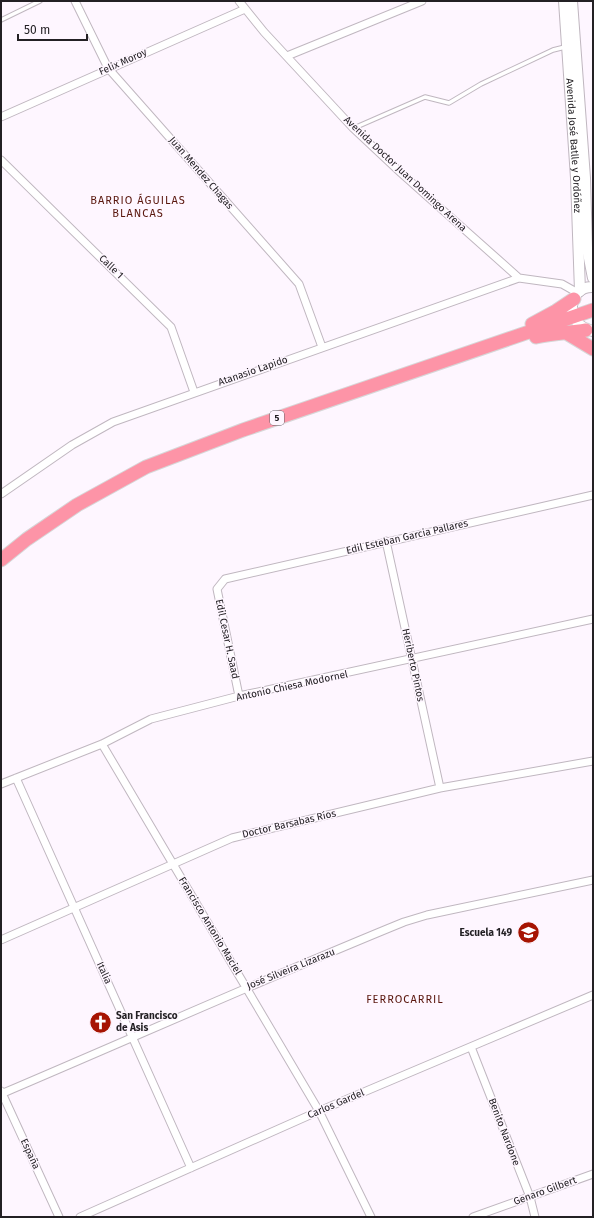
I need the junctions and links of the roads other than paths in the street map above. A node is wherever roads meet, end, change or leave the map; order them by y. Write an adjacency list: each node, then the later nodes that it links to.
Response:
1 (40, 1): 8 (lane)
2 (75, 1): 11 (street, Juan Mendez Chagas)
3 (239, 1): 7 (street, Avenida Doctor Juan Domingo Arena)
4 (422, 1): 10 (street)
5 (564, 1): 9 (street, Avenida José Batlle y Ordóñez)
6 (572, 1): 9 (street, Avenida José Batlle y Ordóñez)
7 (245, 9): 10 (street, Avenida Doctor Juan Domingo Arena); 11 (street, Felix Moroy)
8 (1, 20)
9 (571, 47): 13 (lane); 15 (street, Avenida José Batlle y Ordóñez)
10 (286, 56): 13 (street, Avenida Doctor Juan Domingo Arena)
11 (108, 68): 12 (street, Felix Moroy); 27 (street, Juan Mendez Chagas)
12 (1, 116)
13 (352, 128): 18 (street, Avenida Doctor Juan Domingo Arena)
14 (1, 160): 29 (street, Calle 1)
15 (585, 178): 16 (street, Avenida José Batlle y Ordóñez)
16 (583, 249): 17 (street, Avenida José Batlle y Ordóñez); 20 (street, Avenida José Batlle y Ordóñez)
17 (592, 274)
18 (519, 278): 20 (street); 27 (street, Atanasio Lapido)
19 (593, 287): 20 (street)
20 (577, 295): 22 (street, Avenida José Batlle y Ordóñez); 25 (highway)
21 (593, 310): 22 (highway, 5)
22 (573, 317): 23 (street); 25 (highway, 5)
23 (589, 330): 24 (highway); 26 (street)
24 (568, 334): 25 (highway); 28 (highway)
25 (509, 339): 33 (highway, 5)
26 (593, 342)
27 (322, 347): 29 (street, Atanasio Lapido)
28 (593, 349)
29 (194, 392): 30 (street, Atanasio Lapido)
30 (1, 494)
31 (593, 495): 32 (street, Edil Esteban Garcia Pallares)
32 (386, 541): 34 (street, Edil Esteban Garcia Pallares); 36 (street, Heriberto Pintos)
33 (1, 560)
34 (221, 582): 37 (street, Edil Cesar H. Saad)
35 (593, 619): 36 (street, Antonio Chiesa Modornel)
36 (412, 660): 37 (street, Antonio Chiesa Modornel); 42 (street, Heriberto Pintos)
37 (239, 696): 38 (street, Antonio Chiesa Modornel)
38 (102, 744): 40 (street, Antonio Chiesa Modornel); 43 (street, Francisco Antonio Maciel)
39 (593, 761): 42 (street, Doctor Barsabas Ríos)
40 (16, 778): 41 (street, Antonio Chiesa Modornel); 45 (street, Italia)
41 (1, 784)
42 (440, 788): 43 (street, Doctor Barsabas Ríos)
43 (173, 864): 45 (street, Doctor Barsabas Ríos); 47 (street, Francisco Antonio Maciel)
44 (593, 880): 47 (street, José Silveira Lizarazu)
45 (74, 908): 46 (street, Doctor Barsabas Ríos); 49 (street, Italia)
46 (1, 940)
47 (247, 987): 49 (street, José Silveira Lizarazu); 52 (street, Francisco Antonio Maciel)
48 (593, 995): 50 (street, Carlos Gardel)
49 (134, 1038): 51 (street, José Silveira Lizarazu); 53 (street, Italia)
50 (471, 1047): 52 (street, Carlos Gardel); 55 (street, Benito Nardone)
51 (1, 1093): 56 (street, España)
52 (319, 1111): 53 (street, Carlos Gardel); 58 (street, Francisco Antonio Maciel)
53 (191, 1168): 57 (street, Carlos Gardel)
54 (593, 1174): 55 (street, Genaro Gilbert)
55 (530, 1197): 59 (street, Genaro Gilbert); 60 (street, Benito Nardone)
56 (59, 1217)
57 (80, 1217)
58 (371, 1217)
59 (473, 1217)
60 (535, 1217)

